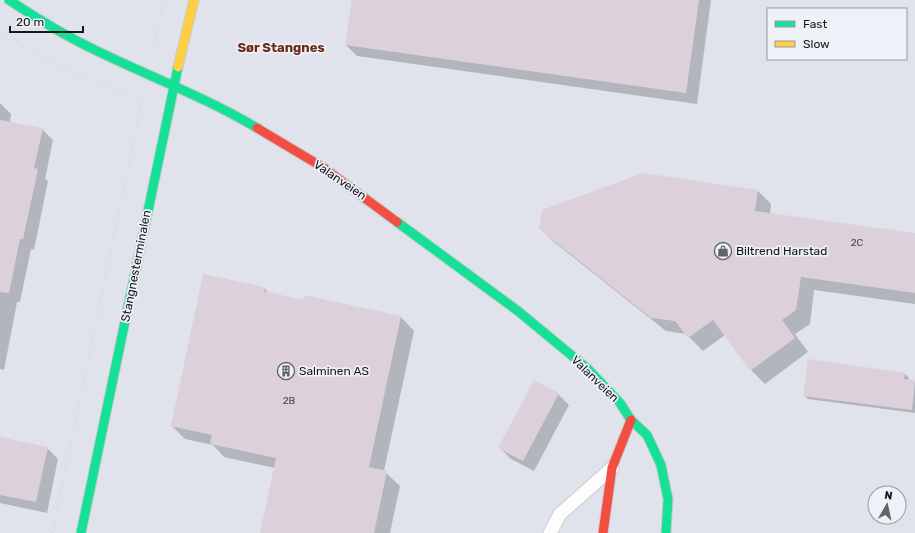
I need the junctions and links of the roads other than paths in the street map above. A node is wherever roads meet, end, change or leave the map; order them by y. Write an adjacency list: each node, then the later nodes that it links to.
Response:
1 (9, 0): 3 (main road, Valanveien)
2 (194, 0): 3 (main road, Stangnesterminalen)
3 (173, 85): 4 (main road, Valanveien); 6 (main road, Stangnesterminalen)
4 (631, 420): 5 (main road); 9 (main road, Valanveien)
5 (612, 468): 7 (lane); 8 (main road)
6 (81, 533)
7 (550, 533)
8 (603, 533)
9 (666, 533)

